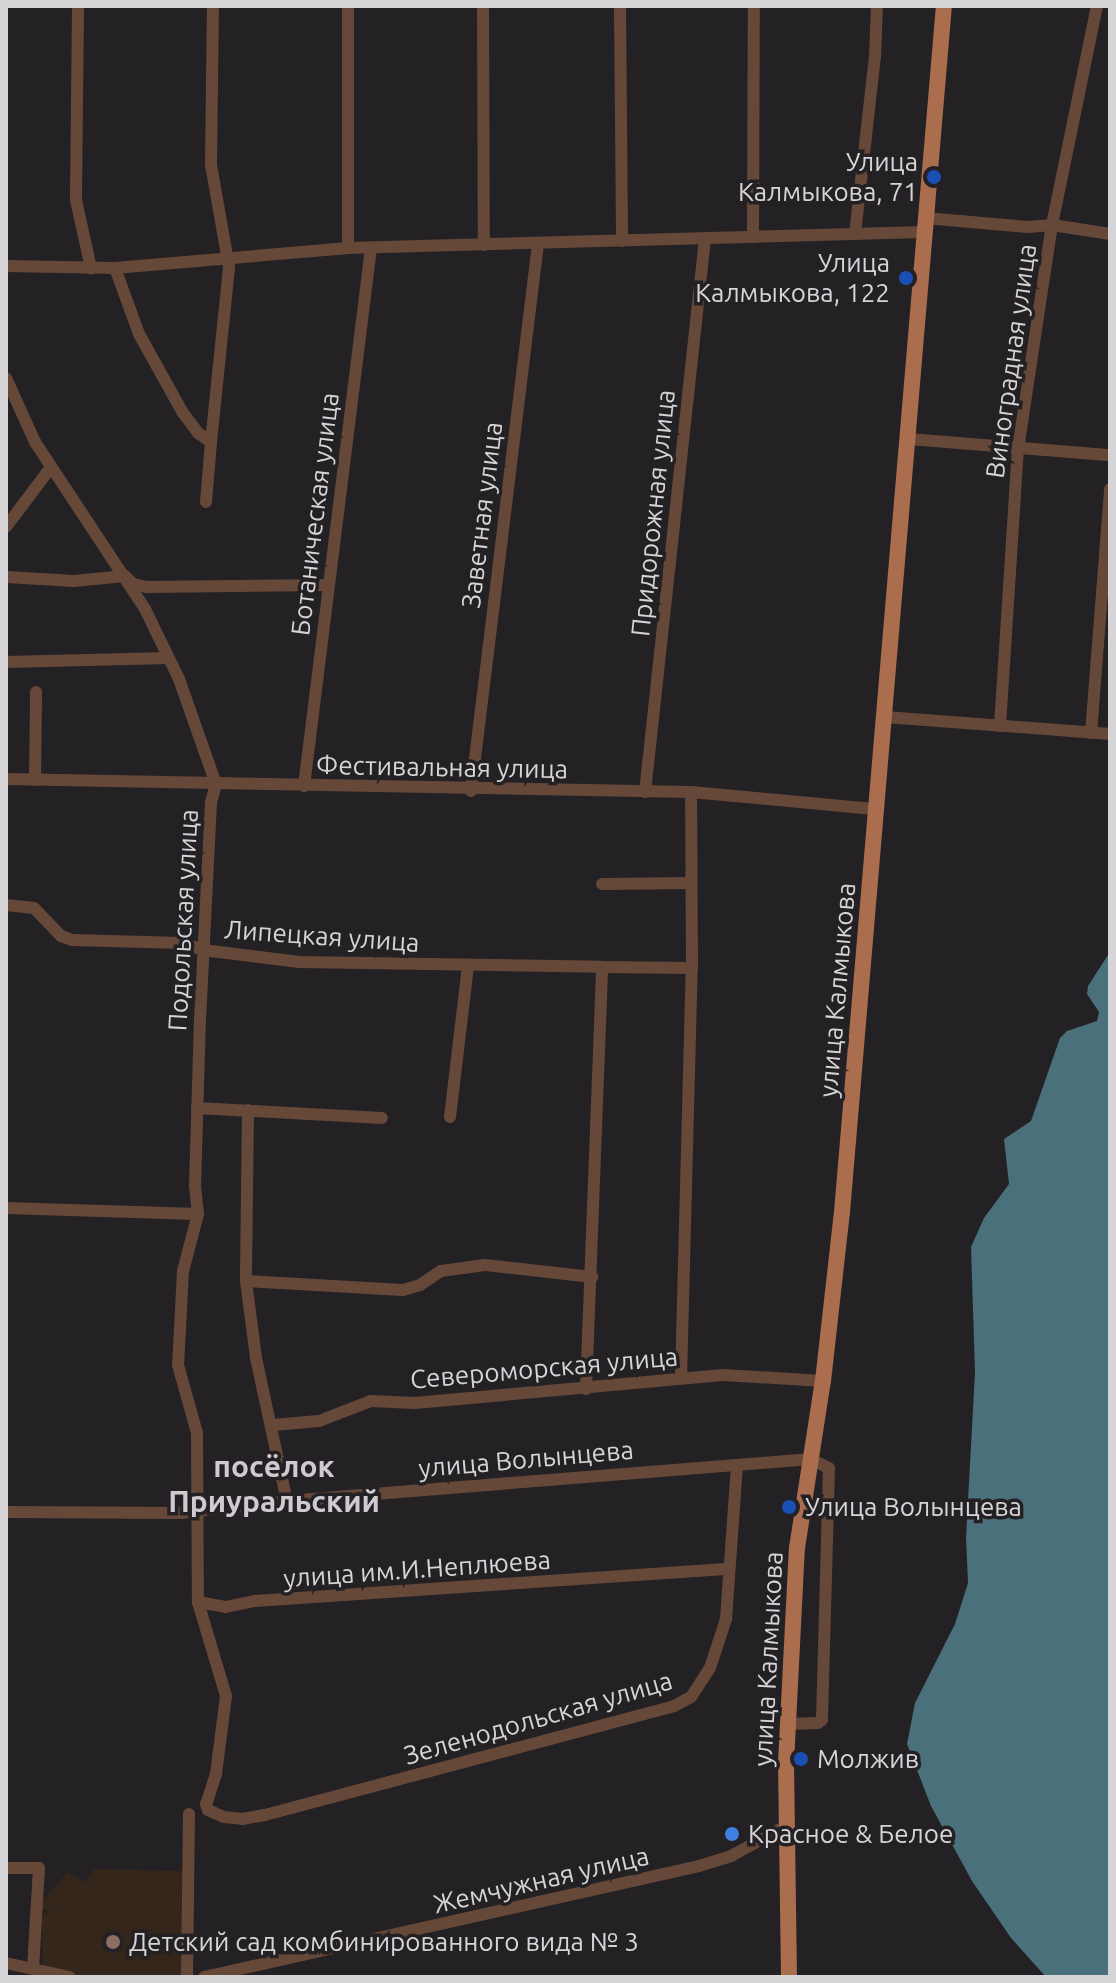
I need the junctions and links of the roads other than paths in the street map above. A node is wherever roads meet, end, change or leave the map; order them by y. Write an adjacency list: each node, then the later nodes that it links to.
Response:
1 (78, 6): 23 (street)
2 (213, 6): 21 (street)
3 (348, 6): 19 (street)
4 (483, 6): 18 (street)
5 (620, 6): 16 (street)
6 (754, 6): 14 (street)
7 (877, 6): 12 (street)
8 (944, 6): 10 (main road, улица Калмыкова)
9 (1097, 6): 11 (street, Виноградная улица)
10 (924, 225): 11 (street); 12 (street); 26 (main road, улица Калмыкова)
11 (1052, 225): 13 (street); 28 (street, Виноградная улица)
12 (855, 234): 14 (street)
13 (1110, 234)
14 (753, 237): 15 (street)
15 (705, 239): 16 (street); 49 (street, Придорожная улица)
16 (622, 241): 17 (street)
17 (538, 244): 18 (street); 48 (street, Заветная улица)
18 (484, 245): 20 (street)
19 (348, 248): 20 (street); 21 (street)
20 (371, 248): 36 (street, Ботаническая улица)
21 (225, 256): 24 (street); 27 (street)
22 (6, 266): 23 (street)
23 (91, 268): 24 (street)
24 (115, 268): 27 (street)
25 (6, 378): 30 (street, Подольская улица)
26 (909, 439): 28 (street); 40 (main road, улица Калмыкова)
27 (211, 442): 32 (street)
28 (1018, 449): 29 (street); 41 (street, Виноградная улица)
29 (1110, 455)
30 (51, 467): 33 (street); 34 (street, Подольская улица)
31 (1110, 489): 42 (street)
32 (206, 502)
33 (6, 527)
34 (125, 576): 35 (street); 36 (street); 37 (street, Подольская улица)
35 (6, 577)
36 (328, 585): 47 (street, Ботаническая улица)
37 (168, 658): 38 (street); 46 (street, Подольская улица)
38 (6, 662)
39 (36, 692): 45 (street)
40 (885, 717): 41 (street); 51 (main road, улица Калмыкова)
41 (1000, 726): 42 (street)
42 (1091, 733): 43 (street)
43 (1110, 734)
44 (6, 779): 45 (street, Фестивальная улица)
45 (35, 780): 46 (street, Фестивальная улица)
46 (216, 784): 47 (street, Фестивальная улица); 55 (street, Подольская улица)
47 (304, 786): 48 (street, Фестивальная улица)
48 (471, 791): 49 (street, Фестивальная улица)
49 (645, 792): 50 (street, Фестивальная улица)
50 (691, 792): 51 (street, Фестивальная улица); 52 (street)
51 (876, 809): 68 (main road, улица Калмыкова)
52 (691, 883): 53 (street); 58 (street)
53 (602, 884)
54 (6, 905): 55 (street, Липецкая улица)
55 (203, 950): 56 (street, Липецкая улица); 59 (street, Подольская улица)
56 (468, 966): 57 (street, Липецкая улица); 61 (street)
57 (602, 967): 58 (street, Липецкая улица); 65 (street)
58 (692, 968): 67 (street)
59 (197, 1108): 60 (street); 64 (street, Подольская улица)
60 (248, 1110): 62 (street); 66 (street)
61 (450, 1117)
62 (382, 1118)
63 (6, 1208): 64 (street)
64 (198, 1214): 75 (street, Подольская улица)
65 (592, 1277): 66 (street); 69 (street)
66 (246, 1281): 70 (street)
67 (681, 1378): 68 (street, Североморская улица); 69 (street, Североморская улица)
68 (823, 1381): 71 (main road, улица Калмыкова)
69 (586, 1389): 70 (street, Североморская улица)
70 (273, 1425): 73 (street)
71 (811, 1459): 72 (street, улица Волынцева); 78 (main road, улица Калмыкова); 78 (street)
72 (737, 1465): 73 (street, улица Волынцева); 76 (street, Зеленодольская улица)
73 (287, 1501): 75 (street, улица Волынцева)
74 (6, 1512): 75 (street, улица Волынцева)
75 (197, 1512): 77 (street)
76 (729, 1569): 77 (street, улица им.И.Неплюева); 77 (street, Зеленодольская улица)
77 (198, 1602)
78 (788, 1724): 80 (main road, улица Калмыкова)
79 (189, 1814): 85 (street)
80 (786, 1826): 86 (street, Жемчужная улица); 87 (main road, улица Калмыкова)
81 (6, 1868): 83 (street)
82 (6, 1963): 83 (street)
83 (33, 1969): 84 (street)
84 (69, 1977)
85 (187, 1977)
86 (204, 1977)
87 (789, 1977)

